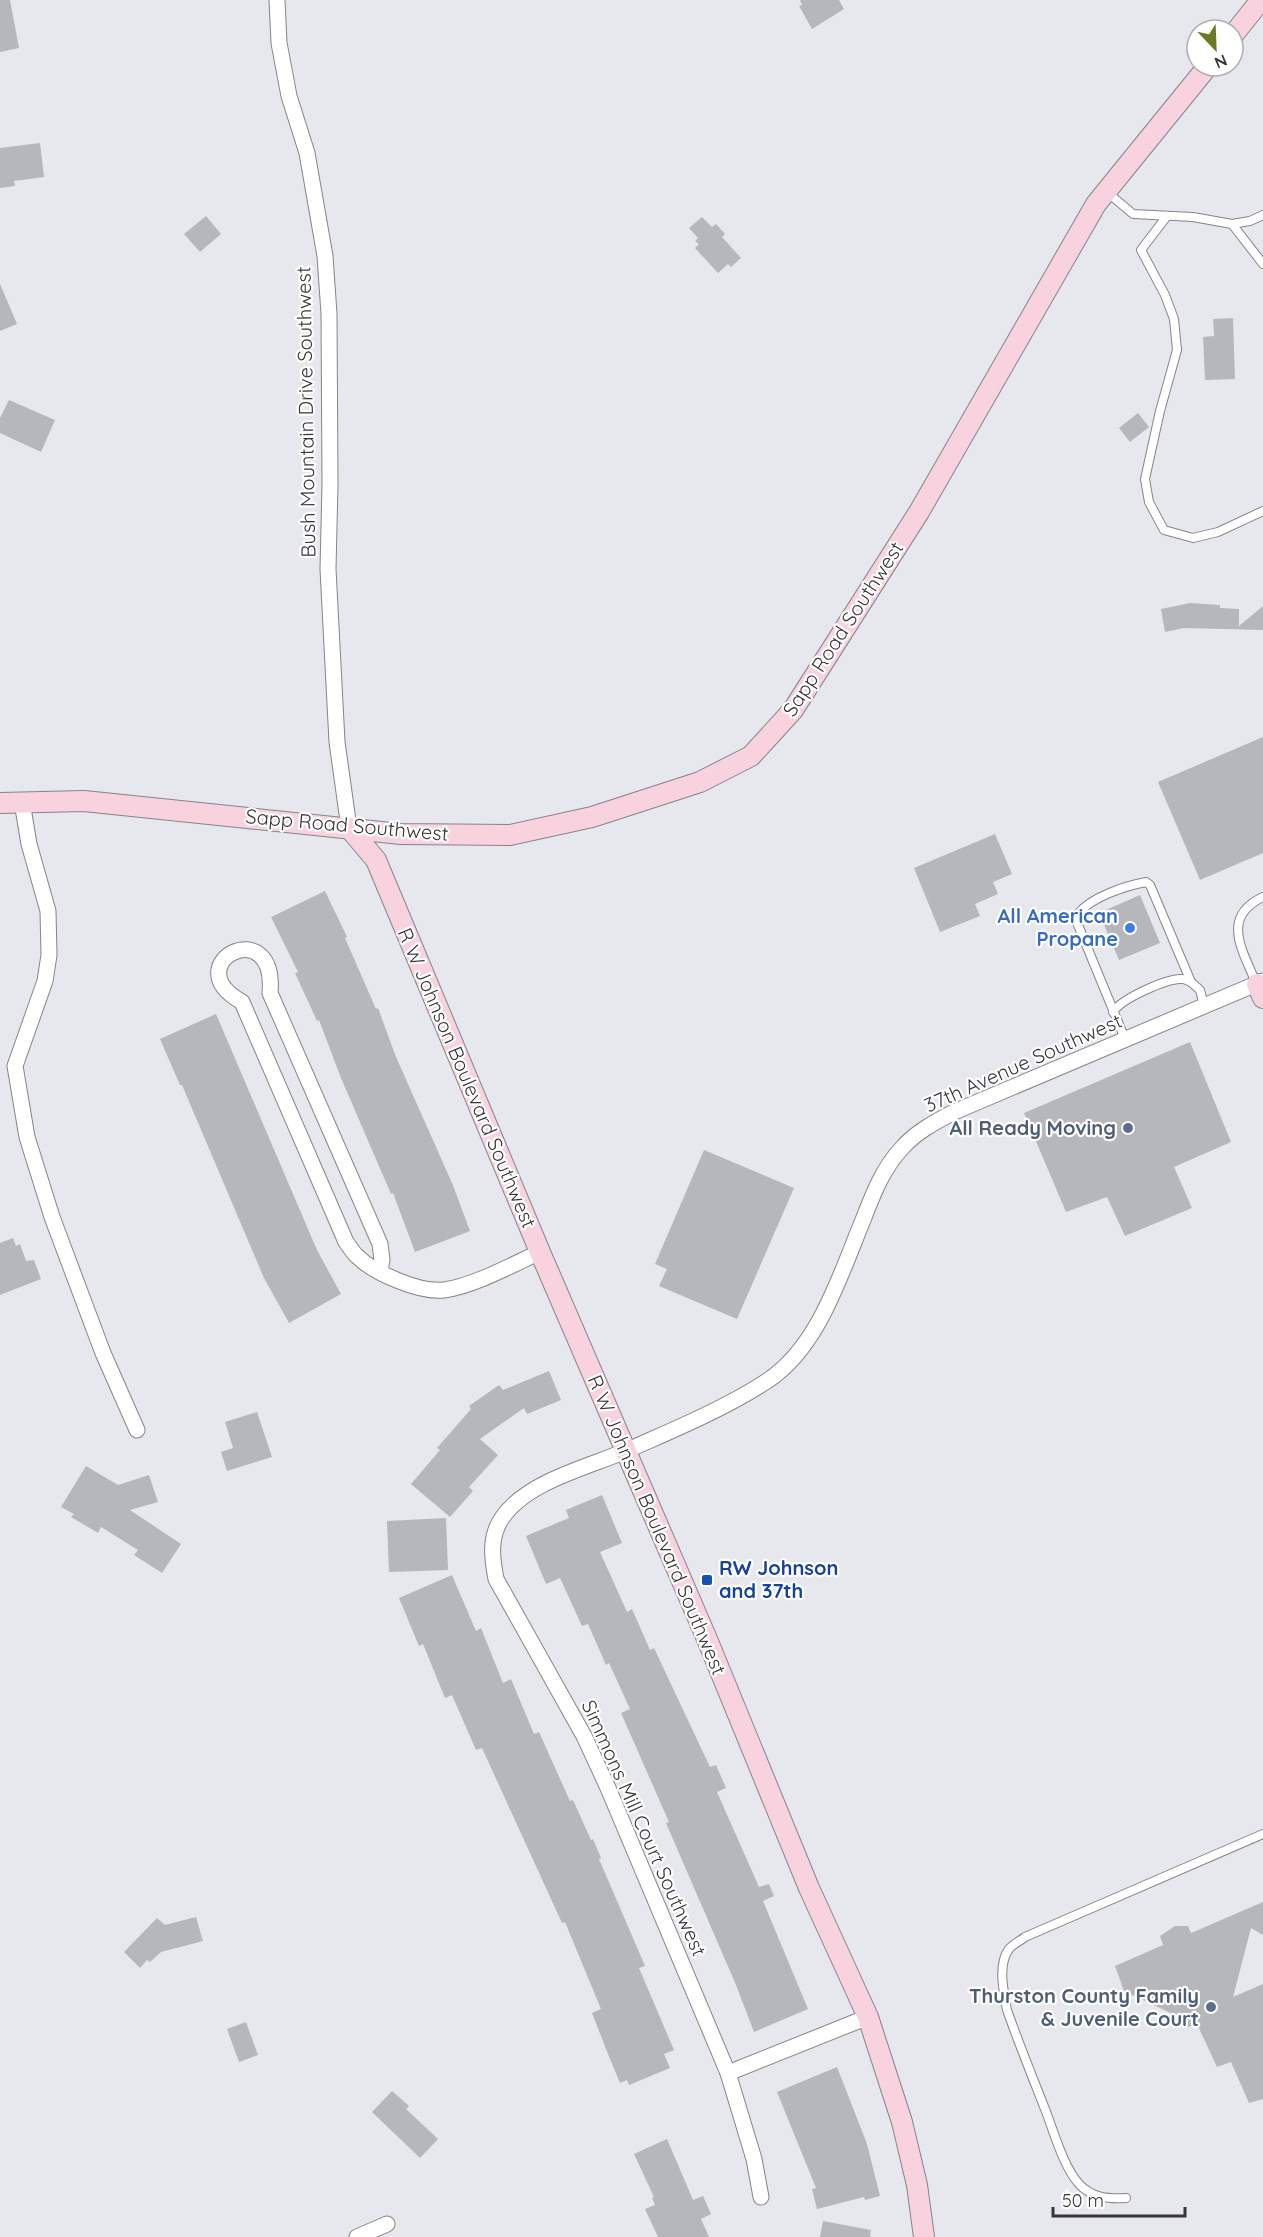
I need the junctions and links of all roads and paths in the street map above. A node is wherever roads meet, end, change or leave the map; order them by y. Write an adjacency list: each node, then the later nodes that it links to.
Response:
1 (277, 0): 13 (street, Bush Mountain Drive Southwest)
2 (1261, 0): 3 (street)
3 (1245, 20)
4 (1198, 78): 5 (street, Sapp Road Southwest)
5 (1107, 191): 7 (lane); 13 (street, Sapp Road Southwest)
6 (1263, 215): 8 (lane)
7 (1167, 216): 8 (lane); 10 (lane)
8 (1232, 224): 9 (lane)
9 (1263, 264)
10 (1263, 511)
11 (22, 802): 12 (street, Sapp Road Southwest); 13 (street, Sapp Road Southwest); 22 (street)
12 (0, 803)
13 (349, 828): 20 (street, R W Johnson Boulevard Southwest)
14 (1263, 897): 16 (lane)
15 (1191, 982): 17 (lane); 18 (lane); 18 (lane)
16 (1261, 988): 17 (street, 37th Avenue Southwest)
17 (1204, 1006): 19 (street, 37th Avenue Southwest)
18 (1113, 1012): 19 (lane)
19 (1126, 1041): 23 (street, 37th Avenue Southwest)
20 (540, 1252): 21 (street); 23 (street, R W Johnson Boulevard Southwest)
21 (380, 1271): 21 (street)
22 (137, 1430)
23 (627, 1450): 25 (street, R W Johnson Boulevard Southwest); 26 (street, Simmons Mill Court Southwest)
24 (1263, 1834): 28 (lane)
25 (868, 2017): 26 (street); 31 (street, R W Johnson Boulevard Southwest)
26 (728, 2073): 27 (street, Simmons Mill Court Southwest)
27 (761, 2197)
28 (1126, 2198)
29 (387, 2224): 30 (street)
30 (357, 2237)
31 (924, 2237)

